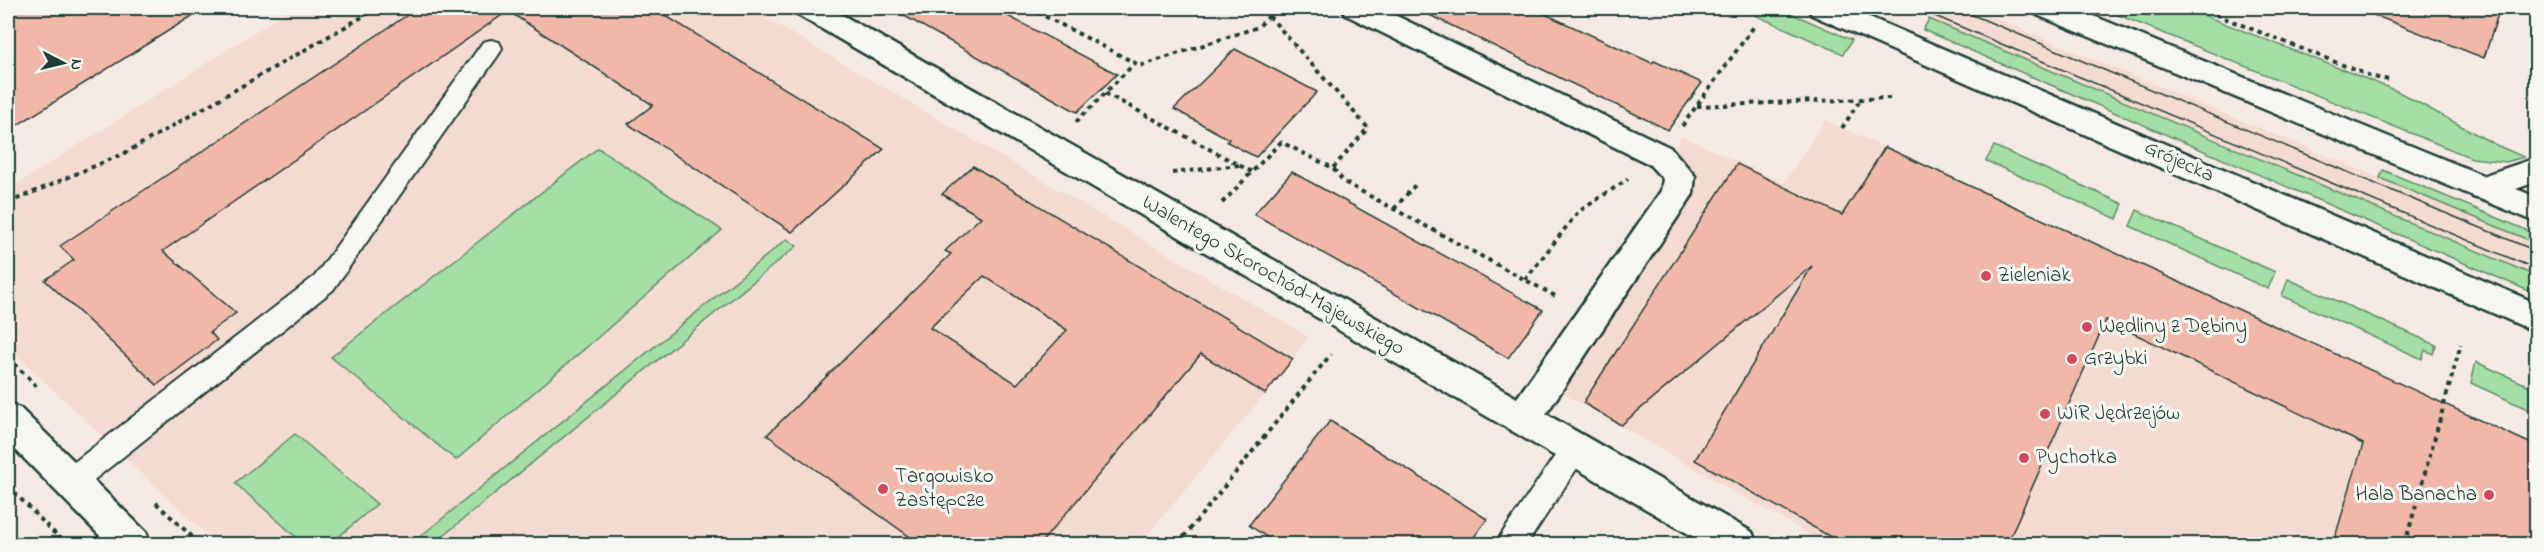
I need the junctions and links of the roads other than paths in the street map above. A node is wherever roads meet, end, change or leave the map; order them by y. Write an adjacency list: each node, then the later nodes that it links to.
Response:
1 (808, 8): 11 (street, Walentego Skorochód-Majewskiego)
2 (1356, 8): 11 (street)
3 (1822, 8): 9 (street, Grójecka)
4 (2047, 8): 7 (street)
5 (491, 48): 13 (lane)
6 (2536, 170): 7 (street)
7 (2484, 188): 8 (street)
8 (2536, 210)
9 (2536, 318)
10 (8, 419): 13 (street)
11 (1522, 420): 12 (street, Walentego Skorochód-Majewskiego)
12 (1575, 450): 15 (lane); 16 (street, Walentego Skorochód-Majewskiego)
13 (70, 482): 14 (street)
14 (133, 544)
15 (1511, 544)
16 (1739, 544)

